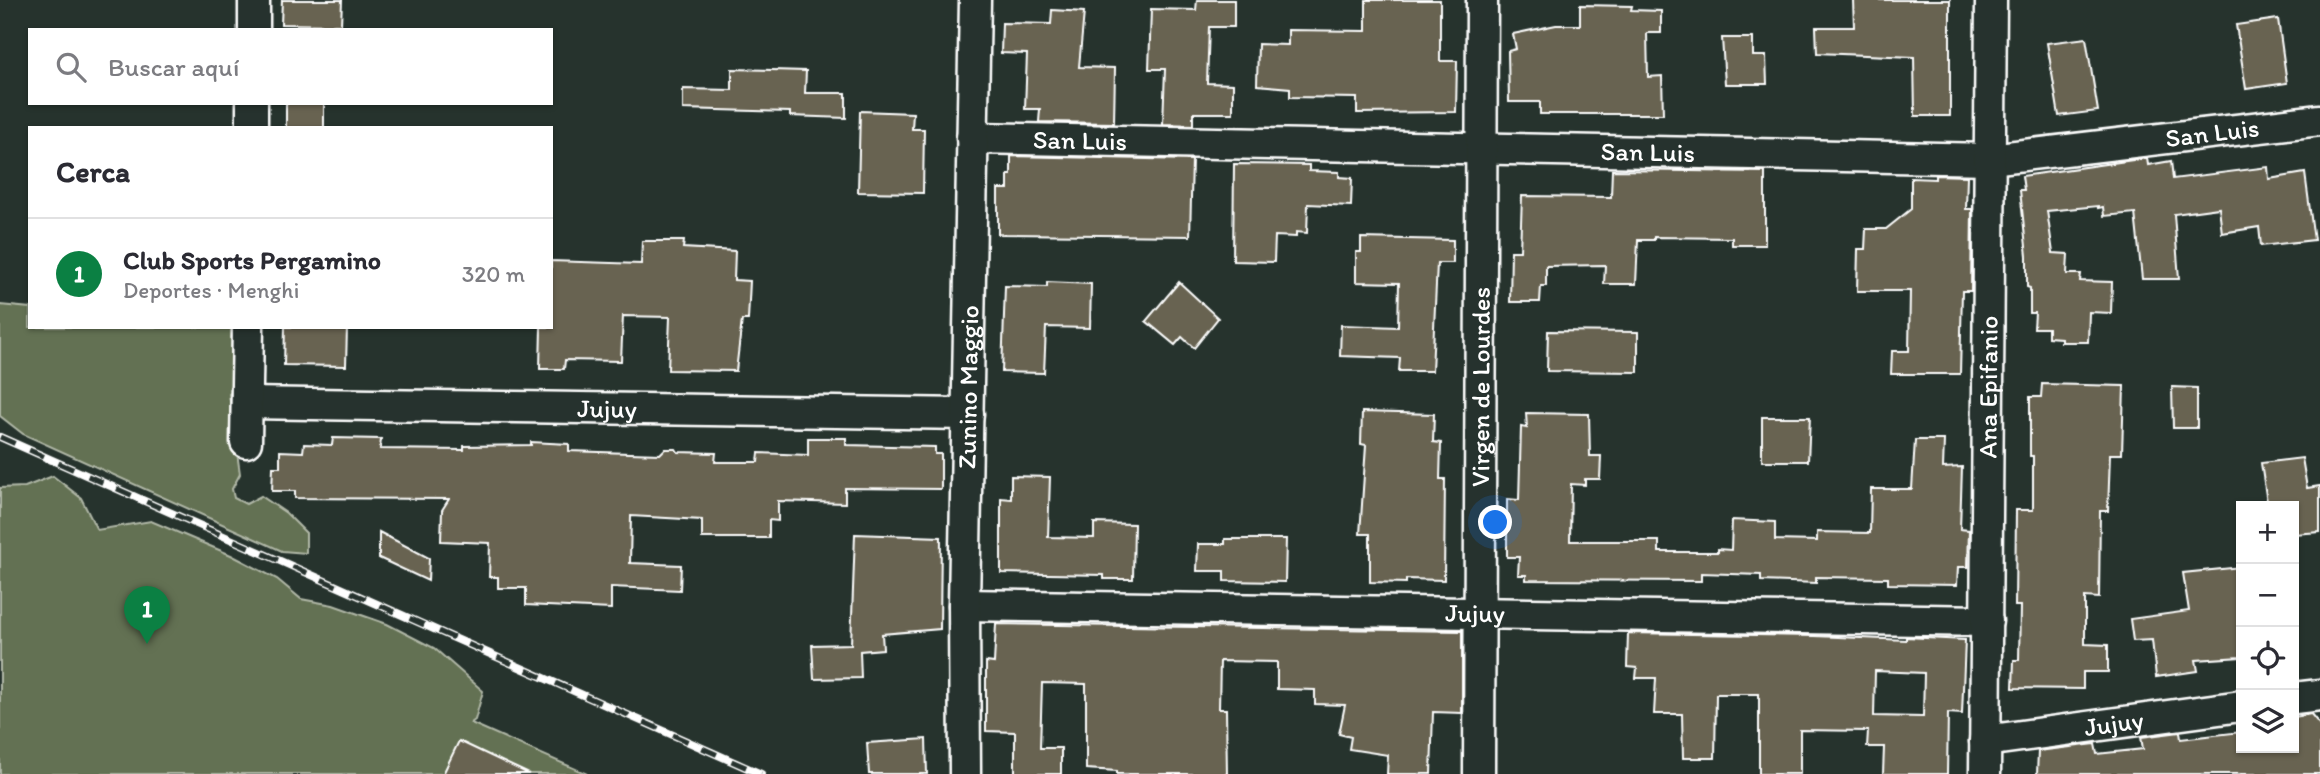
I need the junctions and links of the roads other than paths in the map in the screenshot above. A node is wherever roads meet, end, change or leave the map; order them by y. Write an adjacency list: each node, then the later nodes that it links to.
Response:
1 (254, 0): 5 (street)
2 (975, 0): 9 (street, Zunino Maggio)
3 (1482, 0): 10 (street, Virgen de Lourdes)
4 (1991, 0): 11 (street, Ana Epifanio)
5 (254, 28)
6 (252, 105): 8 (street)
7 (2320, 120): 11 (street, San Luis)
8 (252, 126)
9 (972, 138): 10 (street, San Luis); 14 (street, Zunino Maggio)
10 (1481, 148): 11 (street, San Luis); 17 (street, Virgen de Lourdes)
11 (1990, 159): 18 (street, Ana Epifanio)
12 (248, 329): 13 (street)
13 (247, 403): 14 (street, Jujuy); 15 (street)
14 (968, 414): 16 (street, Zunino Maggio)
15 (246, 442)
16 (964, 605): 17 (street, Jujuy); 23 (street, Zunino Maggio)
17 (1480, 612): 18 (street, Jujuy); 24 (street, Virgen de Lourdes)
18 (1987, 621): 22 (street, Ana Epifanio)
19 (2320, 695): 20 (street)
20 (2299, 697)
21 (2236, 707): 22 (street, Jujuy)
22 (1985, 741): 25 (street, Ana Epifanio)
23 (965, 774)
24 (1479, 774)
25 (1985, 774)

